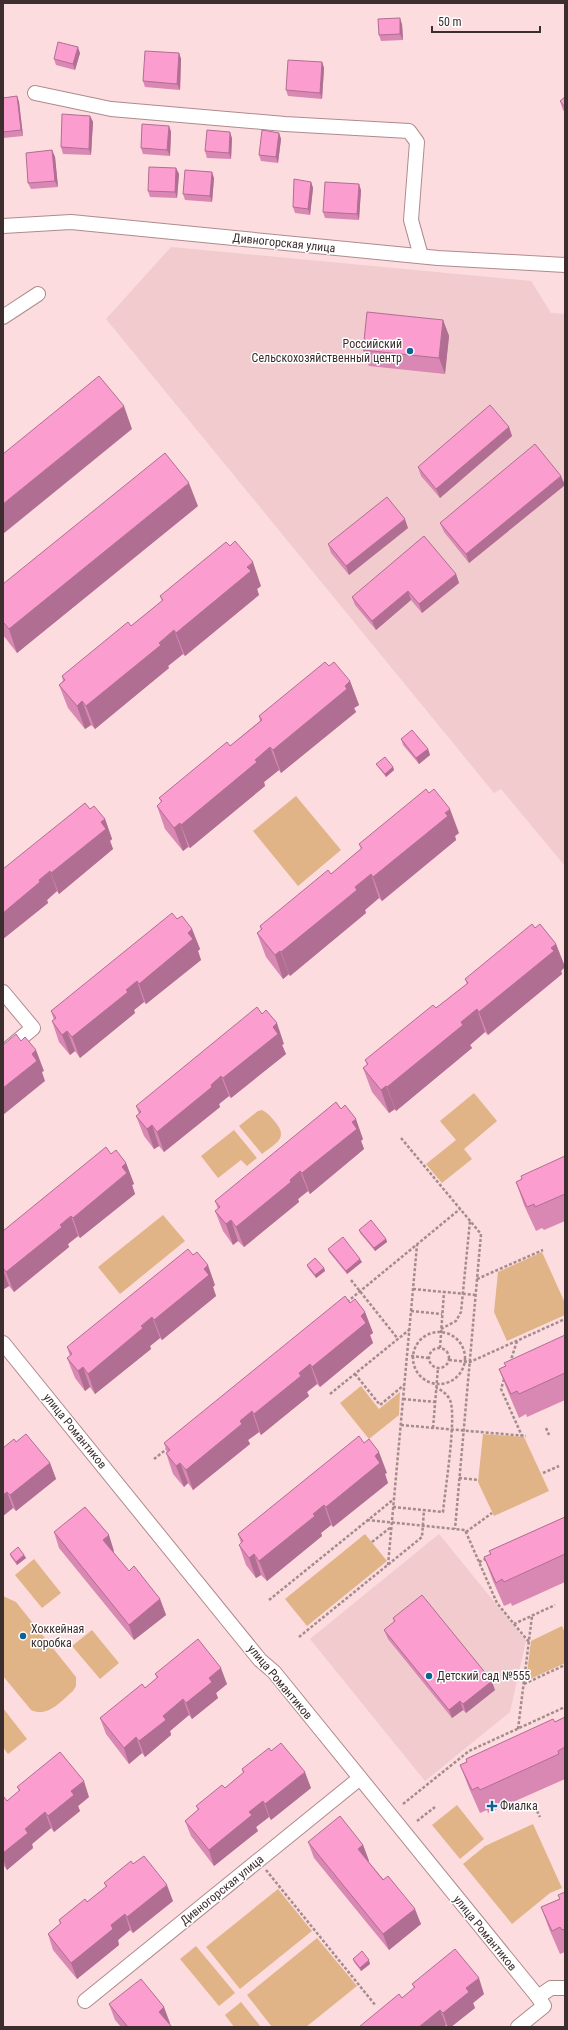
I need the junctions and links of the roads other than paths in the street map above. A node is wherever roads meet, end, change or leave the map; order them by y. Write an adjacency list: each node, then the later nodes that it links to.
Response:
1 (35, 93): 3 (street)
2 (3, 226): 3 (street, Дивногорская улица)
3 (421, 256): 4 (street, Дивногорская улица)
4 (565, 265)
5 (38, 294): 6 (street)
6 (3, 317)
7 (3, 992): 8 (street)
8 (3, 1053)
9 (3, 1343): 10 (street, улица Романтиков)
10 (360, 1778): 12 (street, улица Романтиков); 13 (street, Дивногорская улица)
11 (565, 1988): 12 (street)
12 (538, 1997): 14 (street)
13 (85, 2002)
14 (518, 2027)

